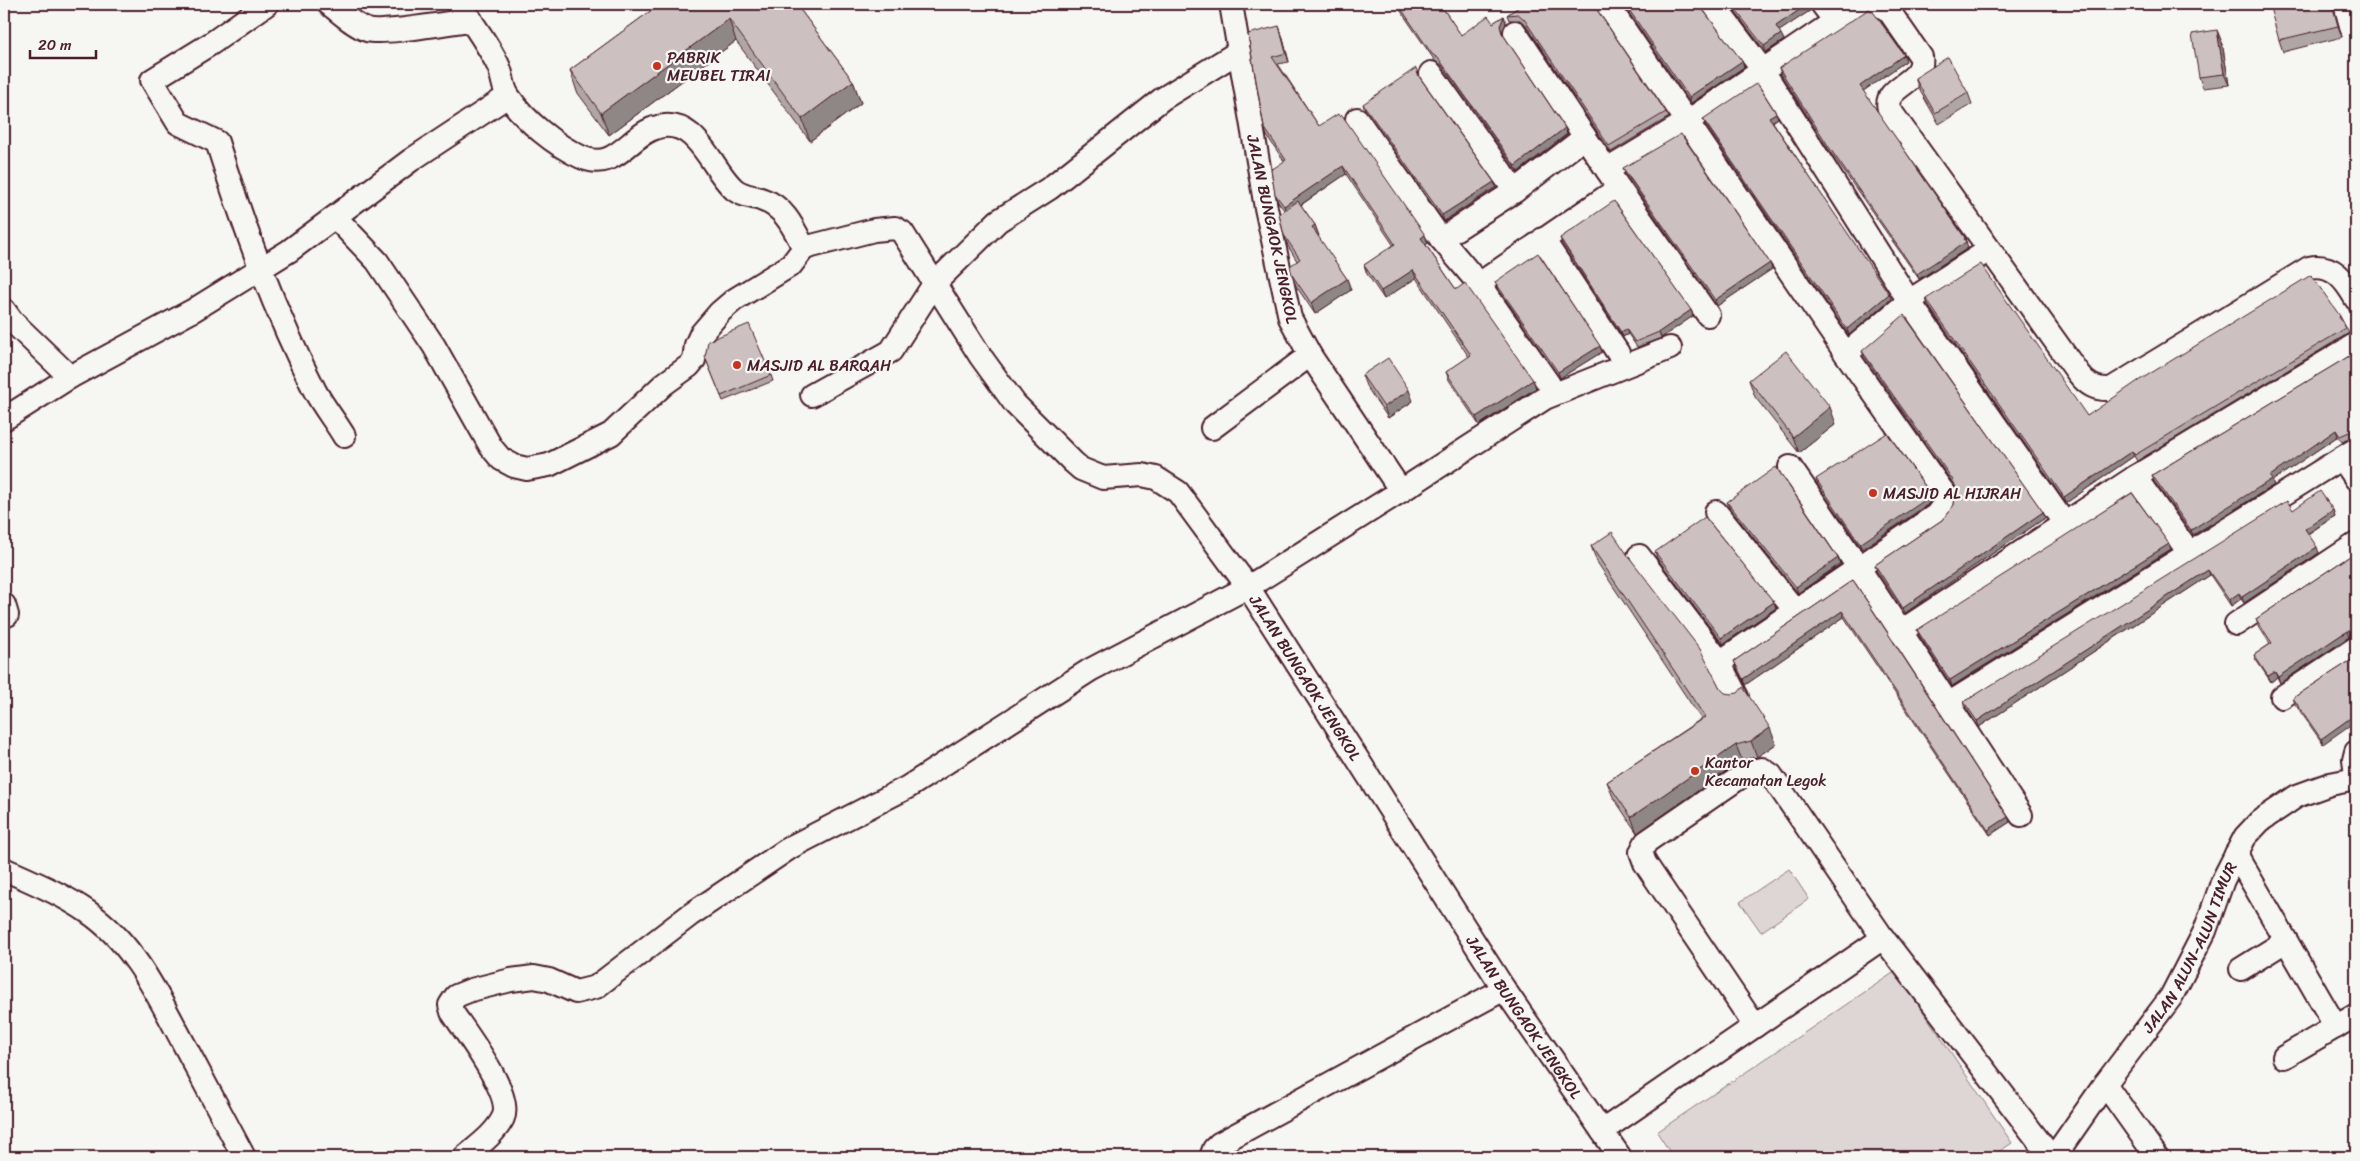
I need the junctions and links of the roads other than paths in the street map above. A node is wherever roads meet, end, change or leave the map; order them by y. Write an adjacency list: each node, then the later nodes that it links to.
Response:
1 (267, 4): 25 (street)
2 (329, 4): 8 (street)
3 (1231, 4): 11 (street, JALAN BUNGAOK JENGKOL)
4 (1607, 4): 16 (street)
5 (1713, 4): 12 (street)
6 (1864, 4): 9 (street)
7 (1878, 4): 24 (street)
8 (465, 12): 14 (street)
9 (1829, 12): 12 (street)
10 (1515, 32): 17 (street)
11 (1238, 52): 26 (street); 36 (street, JALAN BUNGAOK JENGKOL)
12 (1762, 69): 16 (street); 29 (street)
13 (1431, 72): 19 (street)
14 (508, 96): 20 (street); 23 (street)
15 (1357, 119): 22 (street)
16 (1688, 121): 18 (street); 35 (street)
17 (1585, 138): 18 (street); 19 (street)
18 (1613, 179): 21 (street); 31 (street)
19 (1515, 191): 22 (street)
20 (336, 218): 23 (street); 25 (street)
21 (1543, 239): 27 (street); 34 (street)
22 (1441, 240): 27 (street)
23 (804, 248): 26 (street)
24 (1989, 250): 28 (street); 29 (street)
25 (260, 269): 37 (street); 42 (street)
26 (934, 284): 39 (street); 54 (street)
27 (1479, 284): 38 (street)
28 (2356, 299)
29 (1909, 301): 35 (street); 49 (street)
30 (4, 310): 37 (street)
31 (1708, 315)
32 (2356, 344): 45 (street)
33 (1670, 348): 47 (street)
34 (1618, 353)
35 (1846, 354): 53 (street)
36 (1310, 355): 41 (street); 47 (street, JALAN BUNGAOK JENGKOL)
37 (70, 377): 40 (street)
38 (1549, 384)
39 (812, 395)
40 (4, 419)
41 (1212, 428)
42 (344, 436)
43 (2349, 453): 46 (street); 51 (street)
44 (1790, 467): 53 (street)
45 (2135, 477): 49 (street); 51 (street)
46 (2356, 479)
47 (1401, 492): 54 (street, JALAN BUNGAOK JENGKOL)
48 (1716, 512): 55 (street)
49 (2065, 524): 57 (street)
50 (2356, 544): 56 (street)
51 (2190, 554): 62 (street)
52 (1639, 556): 59 (street)
53 (1859, 566): 55 (street); 57 (street)
54 (1248, 587): 71 (street, JALAN BUNGAOK JENGKOL); 79 (street)
55 (1794, 609): 59 (street)
56 (2236, 624)
57 (1900, 632): 62 (street)
58 (2356, 648): 61 (street)
59 (1717, 658): 60 (street)
60 (1737, 697)
61 (2282, 697)
62 (1948, 704): 65 (street)
63 (2356, 752): 64 (street)
64 (2356, 777): 66 (street, JALAN ALUN-ALUN TIMUR)
65 (2021, 815)
66 (2236, 854): 69 (street); 76 (street, JALAN ALUN-ALUN TIMUR)
67 (4, 868): 78 (street)
68 (1883, 938): 73 (street); 73 (street); 82 (street)
69 (2286, 941): 70 (street); 74 (street)
70 (2241, 969)
71 (1504, 989): 77 (street, JALAN BUNGAOK JENGKOL); 80 (street)
72 (2356, 1015): 74 (street)
73 (1755, 1026): 77 (street)
74 (2336, 1027): 75 (street)
75 (2284, 1057)
76 (2105, 1084): 82 (street, JALAN ALUN-ALUN TIMUR); 83 (street)
77 (1602, 1131): 81 (street, JALAN BUNGAOK JENGKOL)
78 (244, 1157)
79 (465, 1157)
80 (1211, 1157)
81 (1620, 1157)
82 (2053, 1157)
83 (2157, 1157)

